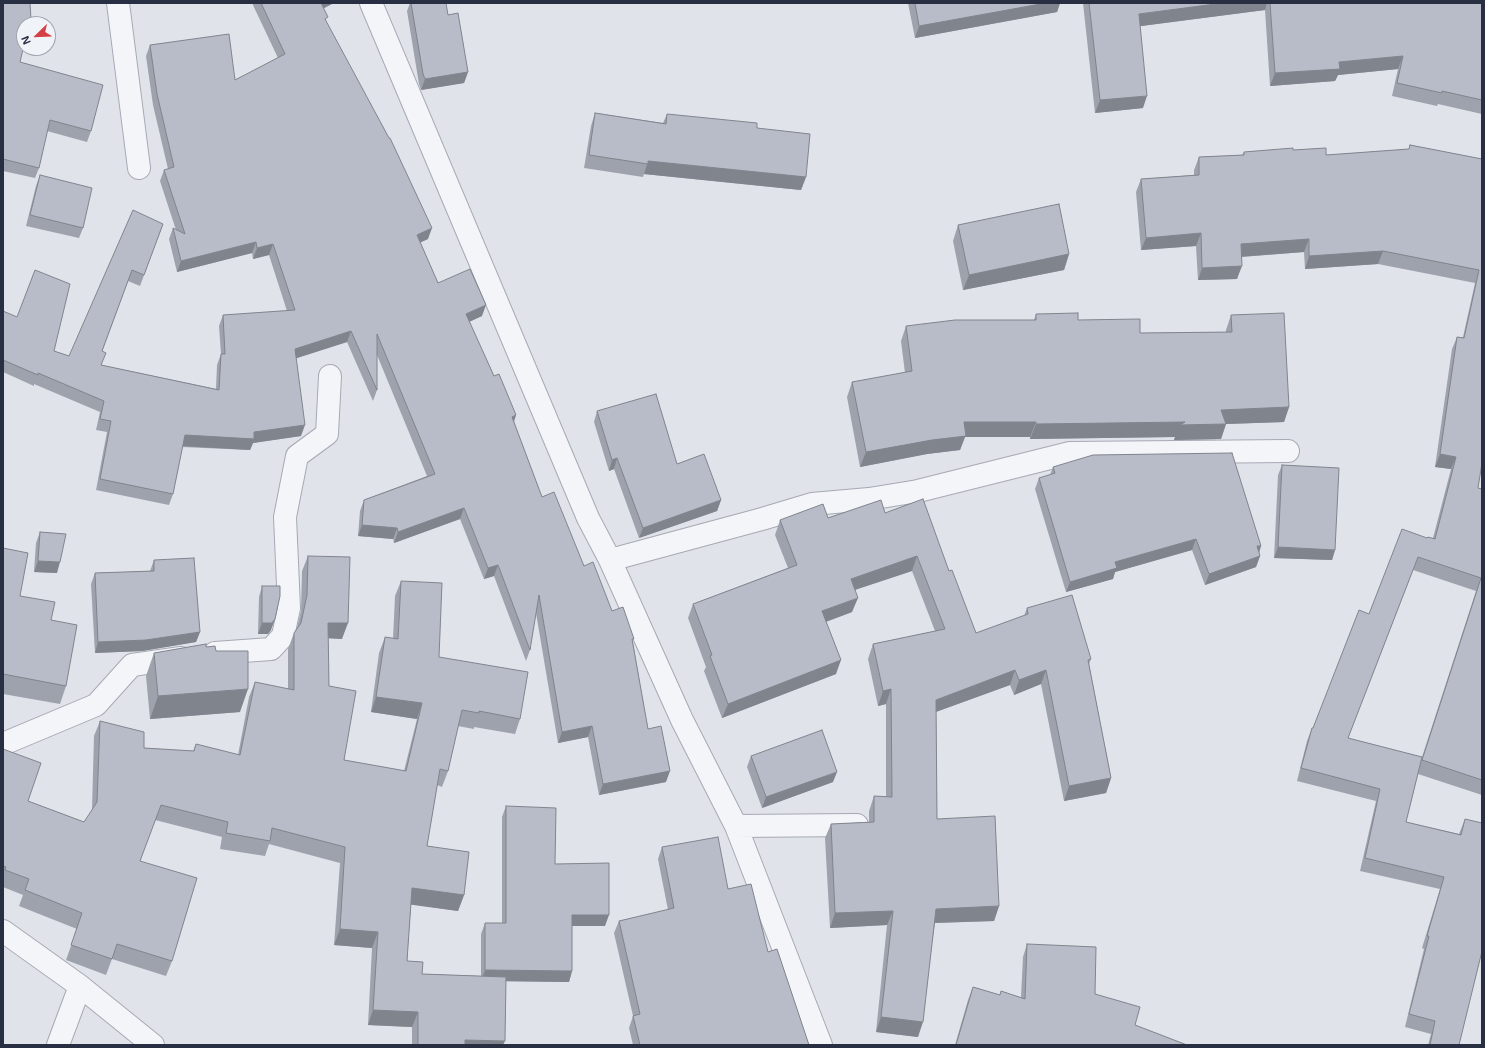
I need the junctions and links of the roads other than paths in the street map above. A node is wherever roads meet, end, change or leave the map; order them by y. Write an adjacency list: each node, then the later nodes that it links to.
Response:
1 (118, 3): 3 (street)
2 (371, 3): 6 (street)
3 (139, 168)
4 (330, 376): 7 (street)
5 (1288, 451): 6 (street)
6 (610, 560): 9 (street)
7 (3, 744)
8 (857, 825): 9 (street)
9 (736, 826): 14 (street)
10 (3, 931): 11 (street)
11 (80, 986): 12 (street); 13 (street)
12 (58, 1045)
13 (153, 1045)
14 (821, 1045)

